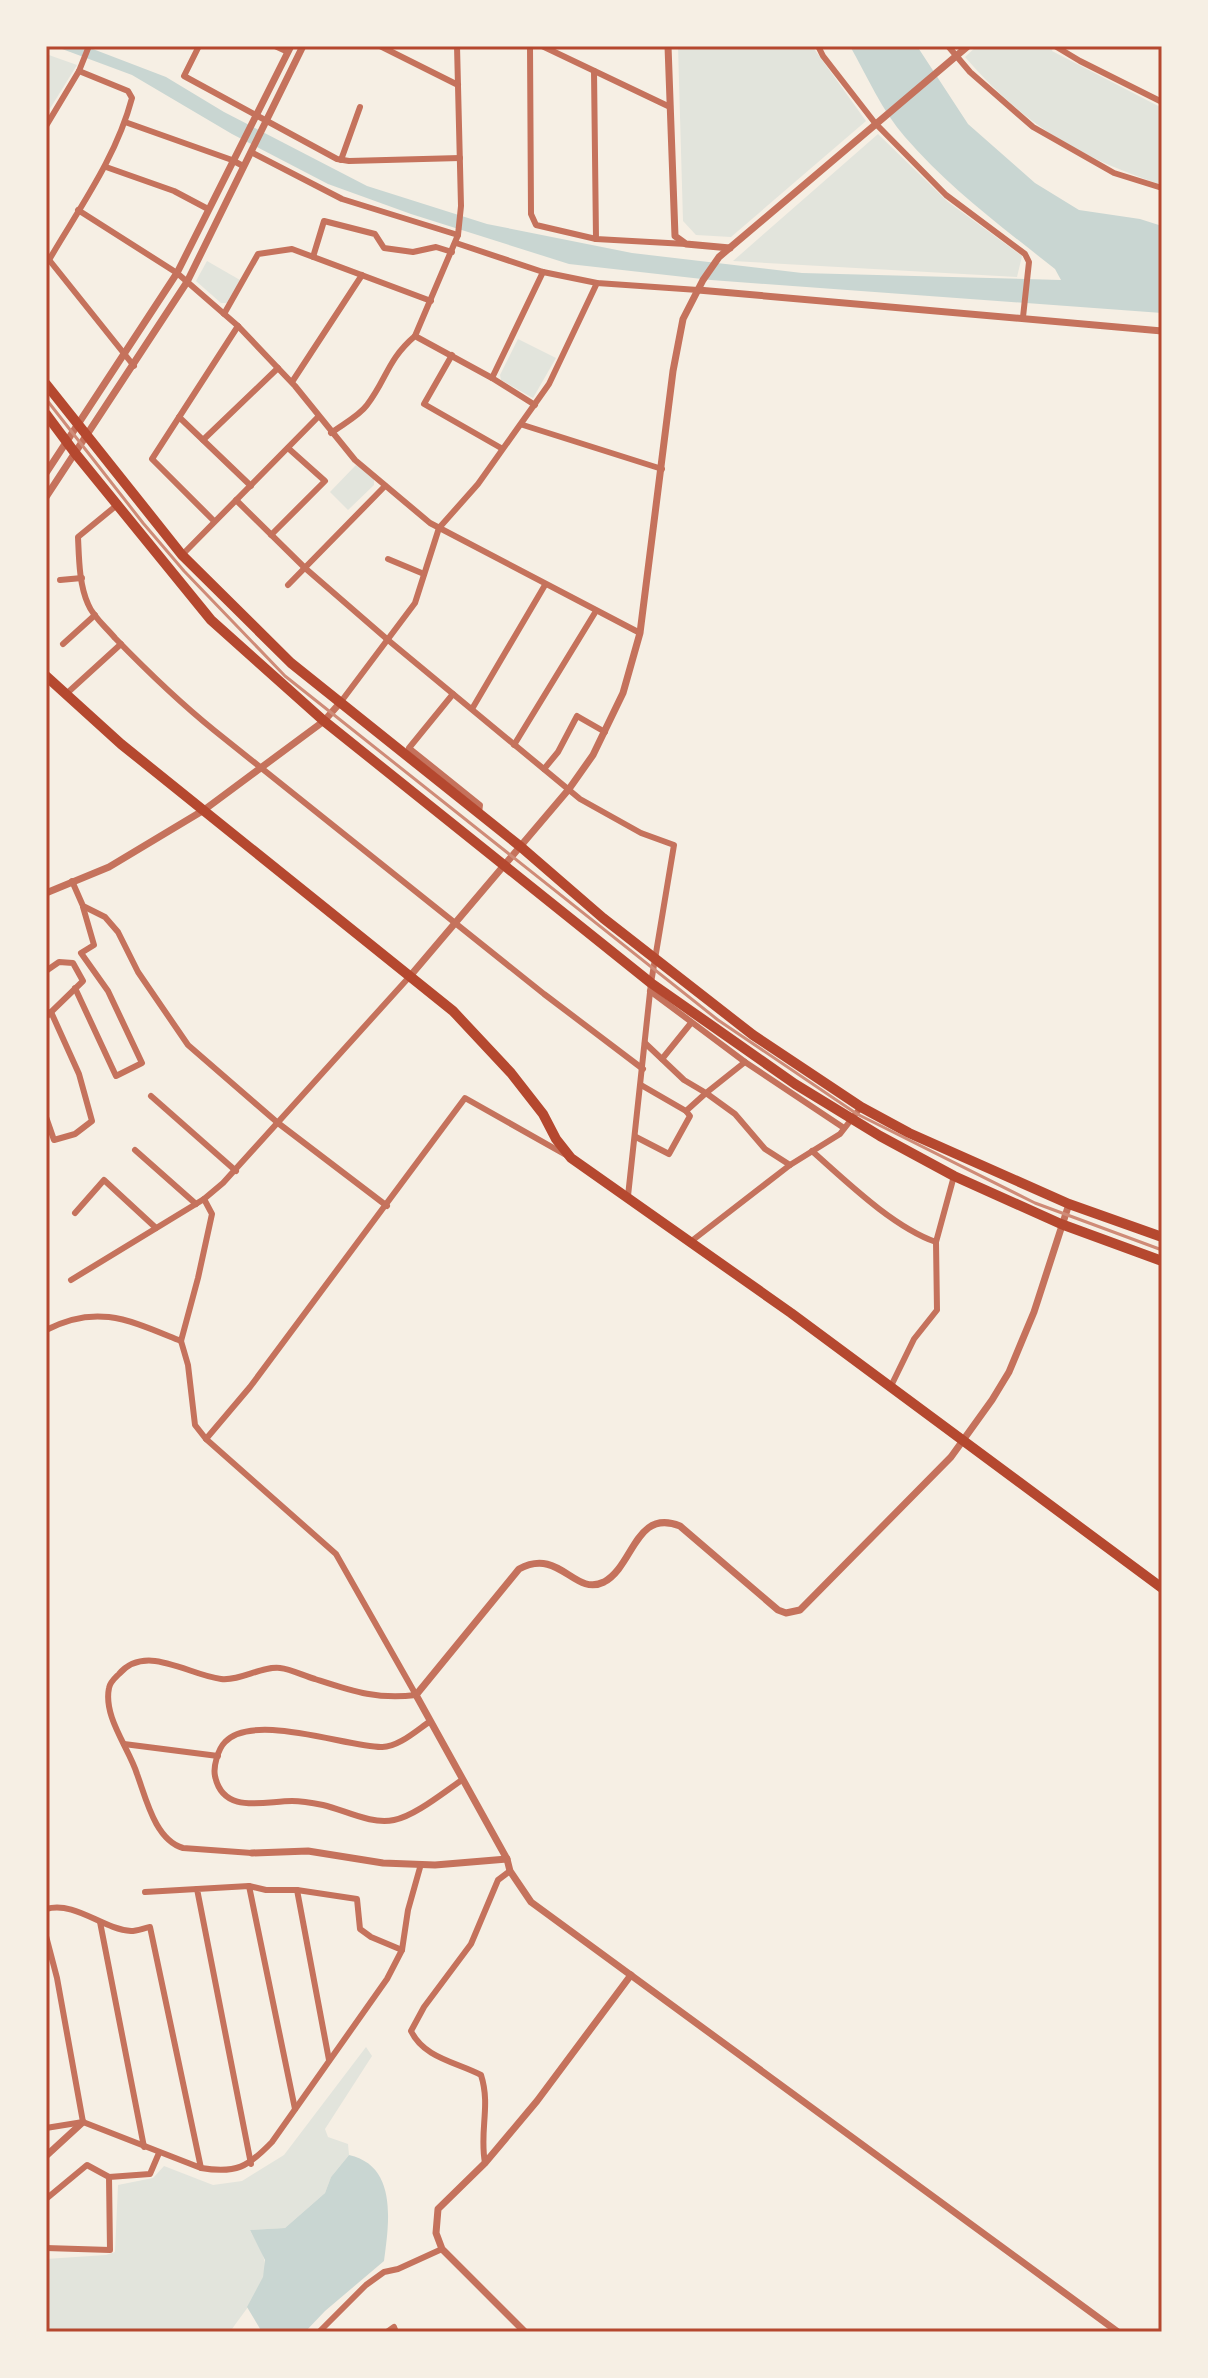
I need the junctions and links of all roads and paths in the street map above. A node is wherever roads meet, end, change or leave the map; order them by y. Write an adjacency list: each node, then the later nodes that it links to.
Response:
1 (89, 46): 16 (street)
2 (199, 46): 22 (street)
3 (275, 46): 14 (street)
4 (303, 46): 25 (street)
5 (380, 46): 18 (street)
6 (457, 46): 18 (street)
7 (530, 46): 37 (street)
8 (542, 46): 17 (street)
9 (668, 46): 21 (street)
10 (818, 46): 24 (street)
11 (948, 46): 15 (street)
12 (968, 46): 15 (street)
13 (1055, 46): 19 (street)
14 (290, 49): 22 (street)
15 (955, 57): 24 (street); 33 (street)
16 (79, 71): 23 (street); 26 (street)
17 (594, 71): 21 (street); 37 (street)
18 (458, 85): 28 (street)
19 (1162, 102)
20 (360, 107): 30 (street)
21 (670, 107): 38 (street)
22 (254, 117): 25 (street); 29 (street)
23 (125, 122): 29 (street); 32 (street)
24 (875, 123): 39 (street); 51 (street)
25 (265, 125): 27 (street); 30 (street)
26 (46, 126)
27 (252, 150): 31 (street); 36 (street)
28 (460, 158): 30 (street); 36 (street)
29 (232, 160): 31 (street); 34 (street)
30 (341, 160)
31 (243, 166): 46 (street)
32 (106, 167): 34 (street); 35 (street)
33 (1162, 188)
34 (208, 209): 44 (street)
35 (78, 210): 42 (street); 44 (street)
36 (457, 239): 40 (street); 43 (street)
37 (596, 239): 38 (street)
38 (686, 244): 39 (street)
39 (730, 248): 48 (street)
40 (452, 252): 41 (street); 49 (street)
41 (313, 257): 45 (street); 50 (street)
42 (47, 258): 55 (street)
43 (543, 272): 47 (street); 59 (street)
44 (177, 273): 46 (street); 55 (street)
45 (362, 275): 49 (street); 60 (street)
46 (187, 282): 50 (street); 57 (street)
47 (597, 283): 48 (street); 62 (street)
48 (698, 290): 51 (street); 75 (street)
49 (431, 301): 54 (street)
50 (224, 314): 52 (street)
51 (1023, 317): 53 (street)
52 (238, 326): 58 (street); 64 (street)
53 (1162, 331)
54 (415, 336): 56 (street); 68 (street)
55 (125, 355): 57 (street); 66 (street)
56 (452, 355): 59 (street); 73 (street)
57 (134, 366): 69 (street)
58 (278, 368): 60 (street); 71 (street)
59 (492, 378): 62 (street)
60 (292, 382): 65 (street)
61 (46, 384): 66 (highway)
62 (535, 405): 67 (street)
63 (46, 414): 70 (highway)
64 (179, 417): 71 (street); 82 (street)
65 (318, 417): 68 (street); 72 (street)
66 (77, 422): 69 (highway); 70 (street)
67 (523, 425): 73 (street); 75 (street)
68 (331, 433): 78 (street)
69 (86, 435): 74 (street); 85 (highway)
70 (66, 439): 74 (highway); 76 (street)
71 (203, 440): 77 (street)
72 (288, 448): 77 (street); 84 (street)
73 (501, 448): 83 (street)
74 (75, 453): 79 (street); 81 (highway)
75 (662, 469): 95 (street)
76 (46, 473)
77 (251, 486): 80 (street)
78 (385, 486): 83 (street); 87 (street)
79 (46, 497)
80 (236, 500): 82 (street); 84 (street)
81 (117, 505): 89 (street); 104 (highway)
82 (214, 521): 85 (street)
83 (439, 528): 88 (street); 92 (street)
84 (271, 535): 87 (street)
85 (182, 555): 102 (highway)
86 (388, 559): 88 (street)
87 (305, 568): 91 (street); 96 (street)
88 (424, 574): 96 (street)
89 (82, 578): 90 (street); 94 (street)
90 (60, 580)
91 (288, 585)
92 (545, 585): 93 (street); 103 (street)
93 (596, 611): 95 (street); 106 (street)
94 (95, 615): 97 (street); 98 (street)
95 (640, 633): 105 (street)
96 (388, 640): 100 (street); 102 (street)
97 (63, 644)
98 (121, 644): 101 (street); 107 (street)
99 (46, 676): 101 (highway)
100 (453, 694): 103 (street); 111 (street)
101 (65, 695): 110 (highway)
102 (339, 704): 104 (street); 111 (highway)
103 (472, 709): 106 (street)
104 (324, 721): 107 (street); 113 (highway)
105 (605, 732): 108 (street); 109 (street)
106 (514, 745): 108 (street)
107 (261, 768): 110 (street); 117 (street)
108 (544, 769): 109 (street)
109 (569, 789): 112 (street); 118 (street)
110 (204, 810): 114 (street); 120 (highway)
111 (479, 814): 112 (highway)
112 (521, 847): 113 (street); 118 (highway)
113 (505, 865): 117 (street); 121 (highway)
114 (72, 881): 115 (street); 116 (street)
115 (46, 893)
116 (83, 906): 122 (street); 135 (street)
117 (457, 924): 120 (street); 128 (street)
118 (655, 958): 121 (street); 132 (highway)
119 (46, 971): 122 (street)
120 (411, 975): 135 (street); 140 (highway)
121 (650, 987): 124 (street); 125 (street); 136 (highway)
122 (75, 988): 123 (street)
123 (49, 1014): 134 (street)
124 (691, 1023): 126 (street); 127 (street)
125 (645, 1043): 126 (street); 128 (street)
126 (662, 1059): 130 (street)
127 (745, 1062): 130 (street); 136 (street)
128 (643, 1069): 129 (street)
129 (641, 1085): 133 (street); 137 (street)
130 (706, 1093): 133 (street); 141 (street)
131 (151, 1096): 142 (street)
132 (861, 1107): 136 (street); 147 (highway)
133 (686, 1111): 137 (street)
134 (46, 1117)
135 (278, 1123): 142 (street); 148 (street)
136 (847, 1124): 139 (street); 143 (highway)
137 (636, 1137): 144 (street)
138 (135, 1150): 146 (street)
139 (812, 1151): 141 (street); 153 (street)
140 (571, 1158): 144 (highway); 148 (street)
141 (790, 1165): 154 (street)
142 (236, 1171): 145 (street)
143 (954, 1176): 150 (highway); 153 (street)
144 (628, 1196): 154 (highway)
145 (204, 1199): 146 (street); 158 (street)
146 (196, 1204): 151 (street)
147 (1069, 1204): 150 (street); 152 (highway)
148 (387, 1206): 160 (street)
149 (75, 1213): 151 (street)
150 (1061, 1224): 155 (highway); 161 (street)
151 (156, 1228): 156 (street)
152 (1162, 1237)
153 (936, 1242): 159 (street)
154 (689, 1243): 159 (highway)
155 (1162, 1261)
156 (71, 1280)
157 (46, 1330): 158 (street)
158 (181, 1341): 160 (street)
159 (890, 1388): 161 (highway)
160 (206, 1439): 163 (street)
161 (963, 1440): 162 (highway); 163 (street)
162 (1162, 1588)
163 (416, 1695): 164 (street); 165 (street)
164 (429, 1722): 166 (street); 167 (street)
165 (124, 1744): 166 (street); 168 (street)
166 (218, 1756): 167 (street)
167 (462, 1780): 169 (street)
168 (252, 1853): 170 (street)
169 (507, 1859): 170 (street); 171 (street)
170 (421, 1864): 179 (street)
171 (510, 1871): 180 (street); 188 (street)
172 (249, 1886): 173 (street); 174 (street); 182 (street)
173 (197, 1889): 175 (street); 189 (street)
174 (297, 1890): 179 (street); 181 (street)
175 (145, 1892)
176 (46, 1909): 177 (street)
177 (100, 1922): 185 (street); 190 (street)
178 (46, 1936): 183 (street)
179 (402, 1950): 181 (street)
180 (631, 1975): 188 (street); 199 (street)
181 (329, 2060): 182 (street)
182 (295, 2109): 189 (street)
183 (83, 2122): 184 (street); 185 (street); 187 (street)
184 (46, 2128)
185 (144, 2147): 186 (street)
186 (159, 2153): 190 (street); 191 (street)
187 (46, 2156)
188 (485, 2163): 194 (street)
189 (251, 2164): 190 (street)
190 (201, 2168)
191 (109, 2177): 192 (street); 193 (street)
192 (46, 2199)
193 (46, 2248)
194 (442, 2249): 195 (street); 198 (street)
195 (319, 2332)
196 (387, 2332): 197 (street)
197 (396, 2332)
198 (525, 2332)
199 (1118, 2332)

